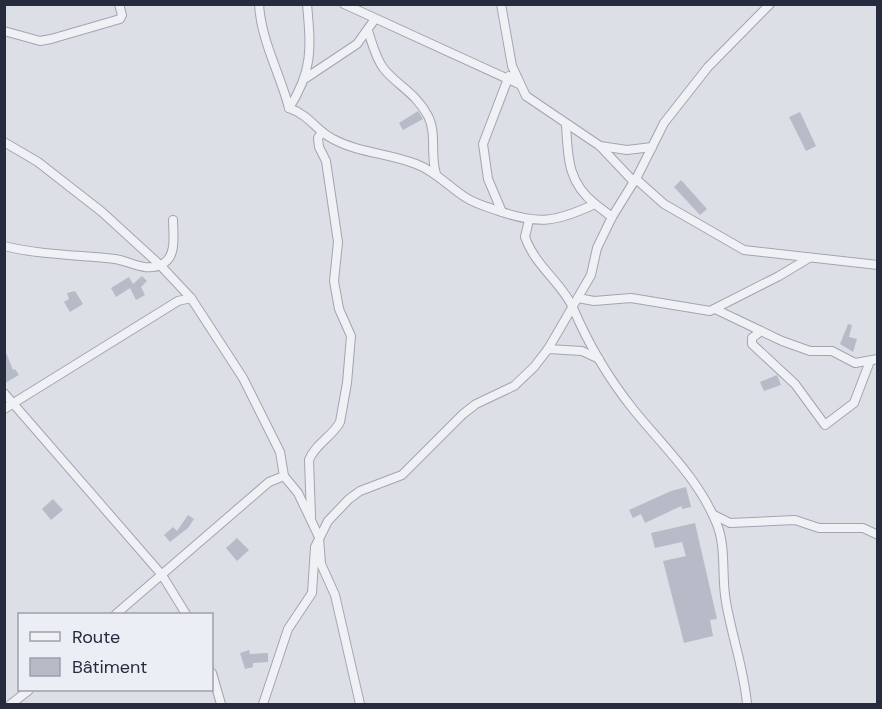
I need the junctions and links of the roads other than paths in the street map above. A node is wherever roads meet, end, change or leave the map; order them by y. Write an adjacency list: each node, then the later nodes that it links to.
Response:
1 (119, 4): 8 (street)
2 (259, 4): 14 (street)
3 (307, 4): 11 (street)
4 (344, 4): 7 (street)
5 (501, 4): 10 (street)
6 (770, 4): 19 (street)
7 (375, 19): 9 (street); 12 (street)
8 (4, 31)
9 (368, 31): 11 (street); 20 (street)
10 (512, 66): 12 (street); 13 (street)
11 (306, 78): 14 (street)
12 (508, 79): 13 (street); 23 (street)
13 (519, 84): 15 (street)
14 (289, 108): 16 (street)
15 (566, 124): 18 (street); 22 (street)
16 (322, 132): 20 (street); 44 (street)
17 (4, 142): 29 (street)
18 (600, 146): 19 (street); 21 (street)
19 (652, 147): 21 (street)
20 (437, 175): 23 (street)
21 (635, 180): 24 (street); 28 (street)
22 (595, 204): 24 (street); 26 (street)
23 (502, 212): 26 (street)
24 (612, 217): 32 (street)
25 (173, 220): 29 (street)
26 (530, 220): 33 (street)
27 (4, 246): 29 (street)
28 (808, 258): 30 (street); 34 (street)
29 (160, 265): 31 (street)
30 (878, 265)
31 (191, 298): 40 (street); 42 (street)
32 (578, 298): 33 (street); 34 (street)
33 (573, 306): 36 (street); 37 (street)
34 (716, 309): 35 (street)
35 (761, 331): 38 (street); 38 (street)
36 (548, 349): 37 (street); 46 (street)
37 (600, 359): 43 (street)
38 (874, 360)
39 (4, 393): 40 (street)
40 (14, 403): 41 (street); 47 (street)
41 (4, 409)
42 (284, 476): 44 (street); 47 (street)
43 (712, 514): 45 (street); 56 (street)
44 (314, 525): 46 (street)
45 (878, 535)
46 (319, 537): 54 (street); 55 (street)
47 (162, 575): 48 (street); 49 (street)
48 (118, 613)
49 (185, 613)
50 (213, 677): 53 (street)
51 (27, 691): 52 (street)
52 (11, 705)
53 (221, 705)
54 (263, 705)
55 (360, 705)
56 (747, 705)

